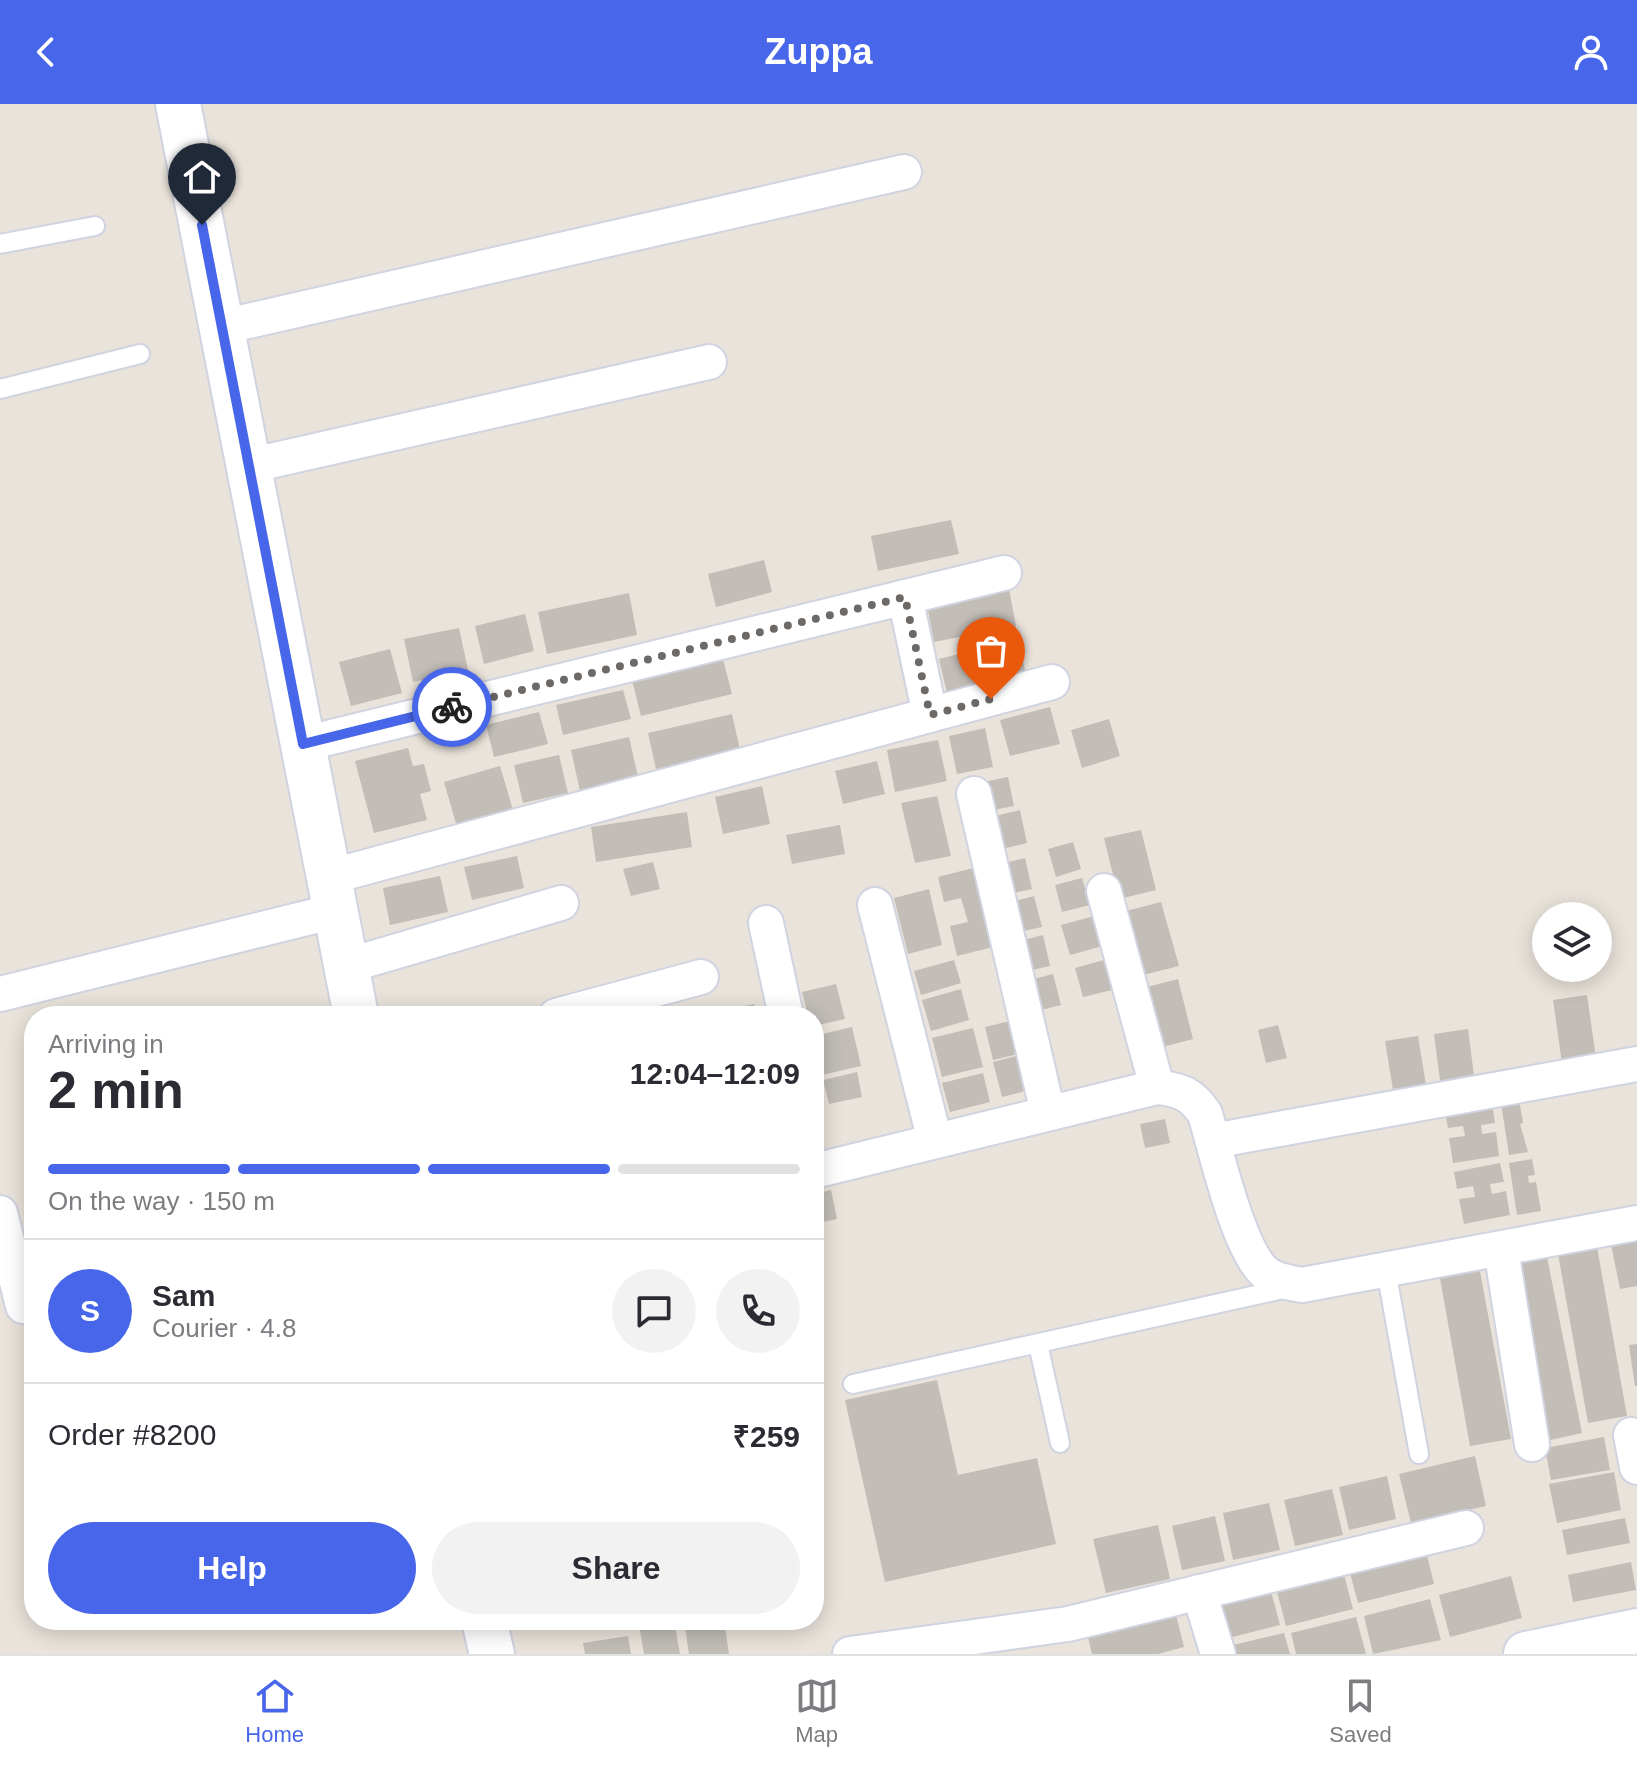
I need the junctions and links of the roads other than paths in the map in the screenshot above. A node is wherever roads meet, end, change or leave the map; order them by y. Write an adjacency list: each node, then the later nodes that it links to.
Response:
1 (178, 104): 5 (street)
2 (904, 172): 5 (street)
3 (95, 226): 4 (lane)
4 (0, 244)
5 (222, 327): 9 (street)
6 (140, 354): 8 (lane)
7 (709, 362): 9 (street)
8 (0, 389)
9 (248, 466): 14 (street)
10 (1004, 573): 11 (street)
11 (905, 597): 13 (street); 14 (street)
12 (1052, 682): 13 (street)
13 (930, 715): 17 (street)
14 (303, 744): 17 (street)
15 (974, 794): 30 (street)
16 (1104, 891): 29 (street)
17 (332, 894): 21 (street); 23 (street)
18 (561, 903): 21 (street)
19 (875, 905): 31 (street)
20 (766, 923): 27 (street)
21 (346, 966): 25 (street)
22 (701, 977): 24 (street)
23 (0, 994)
24 (663, 1002): 26 (street)
25 (354, 1006)
26 (632, 1006)
27 (784, 1006)
28 (1637, 1064): 32 (street)
29 (1157, 1087): 30 (street); 32 (street)
30 (1048, 1113): 31 (street)
31 (935, 1141): 33 (street)
32 (1213, 1141): 38 (street)
33 (824, 1162)
34 (0, 1213): 39 (street)
35 (1637, 1223): 36 (street)
36 (1501, 1249): 37 (street); 43 (street)
37 (1386, 1270): 38 (street); 44 (lane)
38 (1302, 1285): 40 (lane)
39 (23, 1306)
40 (1038, 1344): 41 (lane); 42 (lane)
41 (853, 1384)
42 (1060, 1443)
43 (1532, 1444)
44 (1419, 1454)
45 (1466, 1528): 46 (street)
46 (1199, 1592): 51 (street); 52 (street)
47 (486, 1630): 50 (street)
48 (1637, 1631): 49 (street)
49 (1595, 1647): 53 (street)
50 (492, 1654)
51 (850, 1654)
52 (1218, 1654)
53 (1526, 1654)

